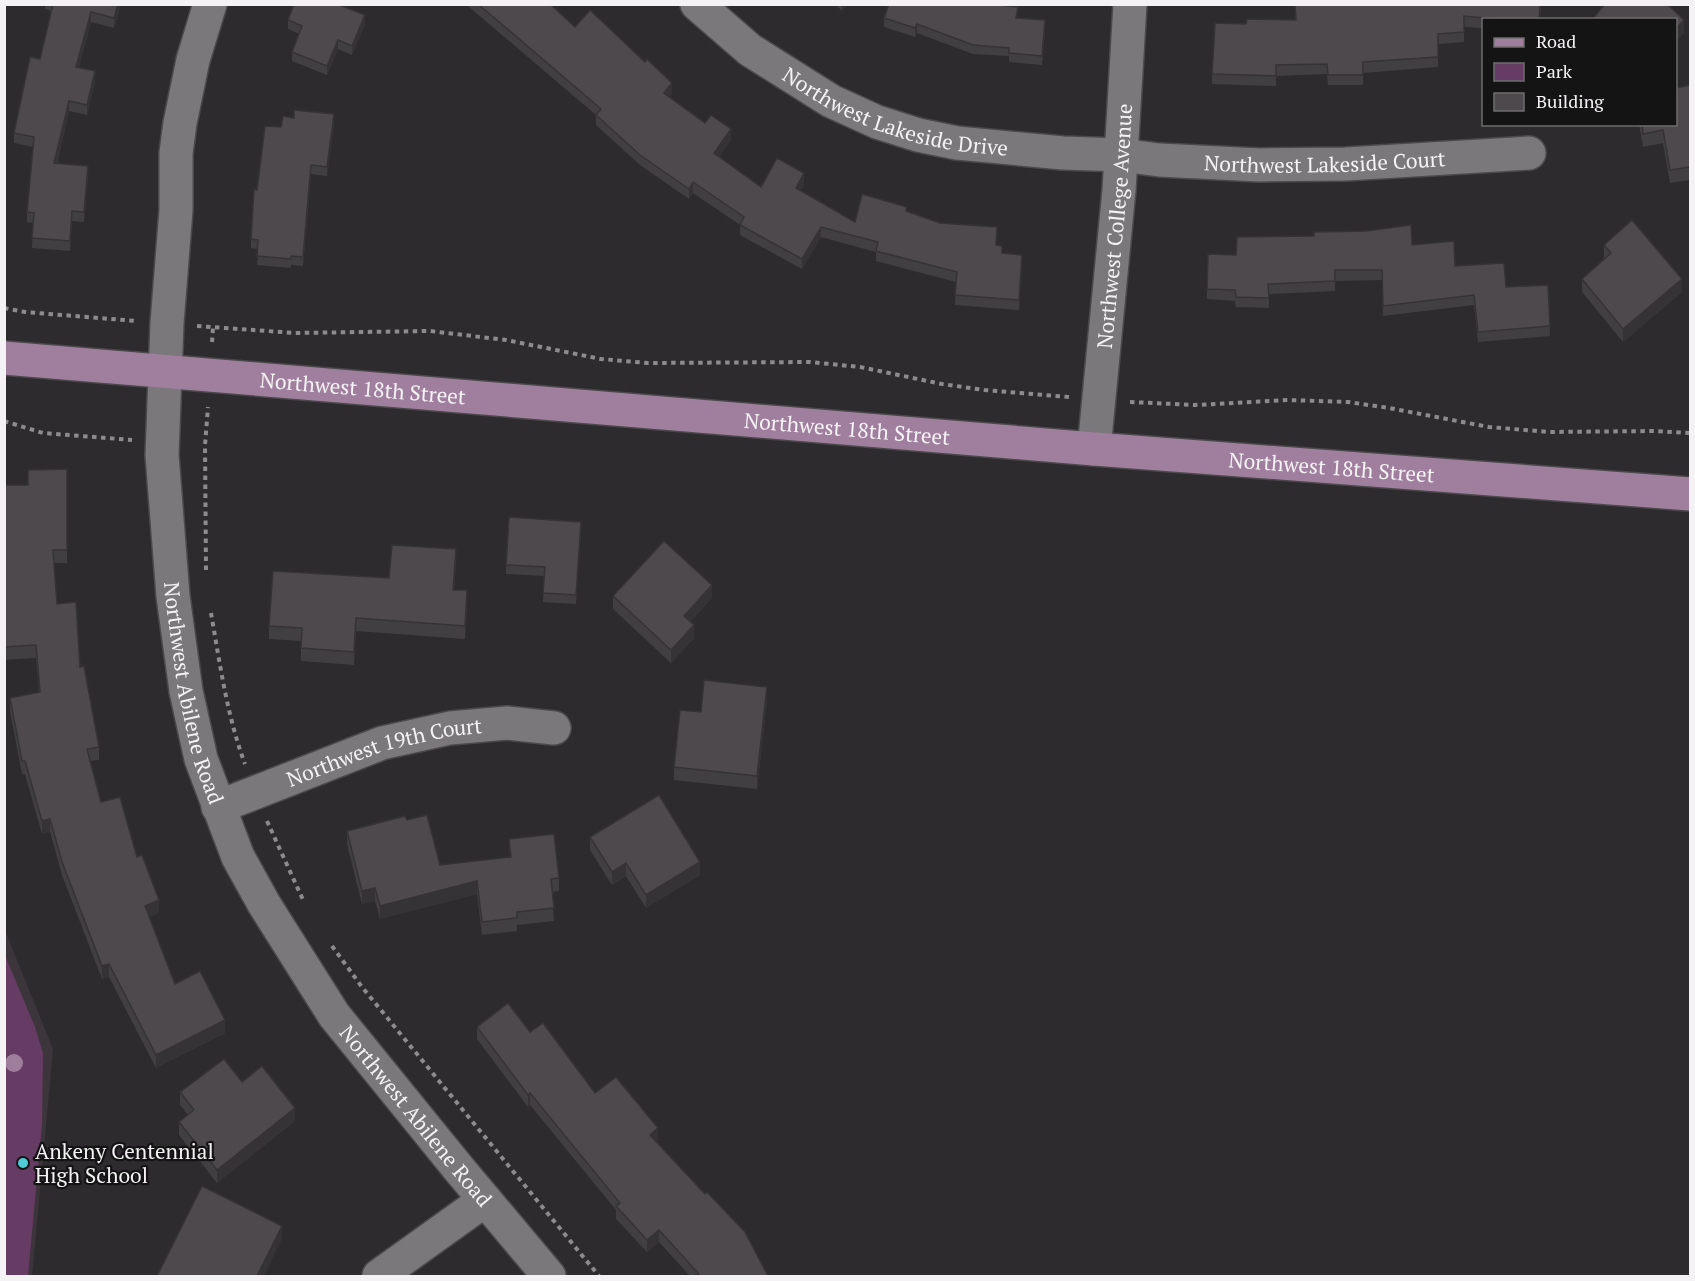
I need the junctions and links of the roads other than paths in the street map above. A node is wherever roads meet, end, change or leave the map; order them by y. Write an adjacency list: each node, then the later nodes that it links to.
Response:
1 (210, 4): 7 (street, Northwest Abilene Road)
2 (697, 4): 5 (street, Northwest Lakeside Drive)
3 (1130, 4): 5 (street, Northwest College Avenue)
4 (1529, 153): 5 (street, Northwest Lakeside Court)
5 (1121, 155): 8 (street, Northwest College Avenue)
6 (4, 358): 7 (main road, Northwest 18th Street)
7 (166, 371): 8 (main road, Northwest 18th Street); 11 (street, Northwest Abilene Road)
8 (1094, 449): 9 (main road, Northwest 18th Street)
9 (1690, 494)
10 (554, 728): 11 (street, Northwest 19th Court)
11 (218, 807): 12 (street, Northwest Abilene Road)
12 (485, 1200): 13 (street); 14 (street, Northwest Abilene Road)
13 (379, 1276)
14 (549, 1276)

